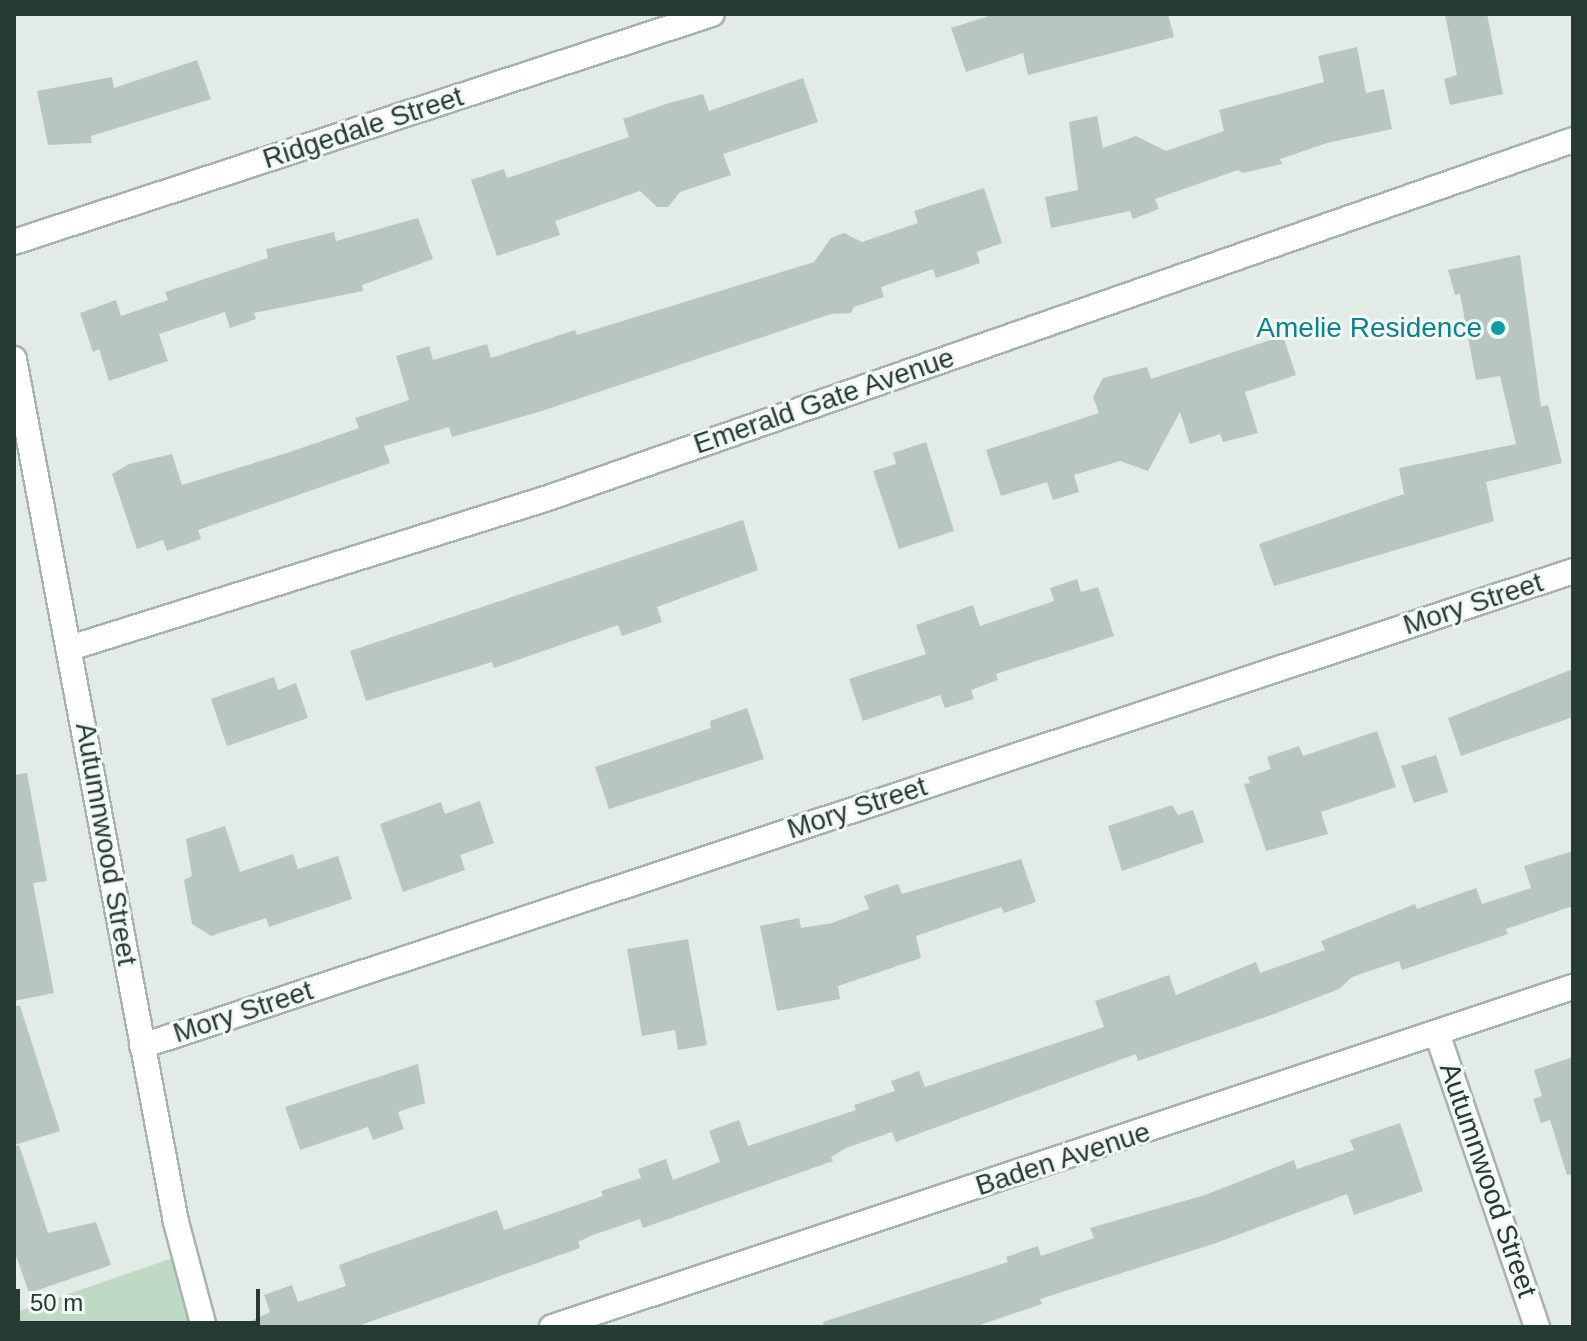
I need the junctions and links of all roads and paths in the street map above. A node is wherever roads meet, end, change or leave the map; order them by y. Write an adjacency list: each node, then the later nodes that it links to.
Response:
1 (712, 14): 3 (street, Ridgedale Street)
2 (1573, 140): 6 (street, Emerald Gate Avenue)
3 (14, 242)
4 (14, 359): 6 (street, Autumnwood Street)
5 (1573, 571): 9 (street, Mory Street)
6 (70, 648): 9 (street, Autumnwood Street)
7 (1573, 987): 8 (street, Baden Avenue)
8 (1437, 1033): 11 (street, Baden Avenue); 12 (street, Autumnwood Street)
9 (142, 1046): 10 (street, Autumnwood Street)
10 (204, 1327)
11 (552, 1327)
12 (1537, 1327)

